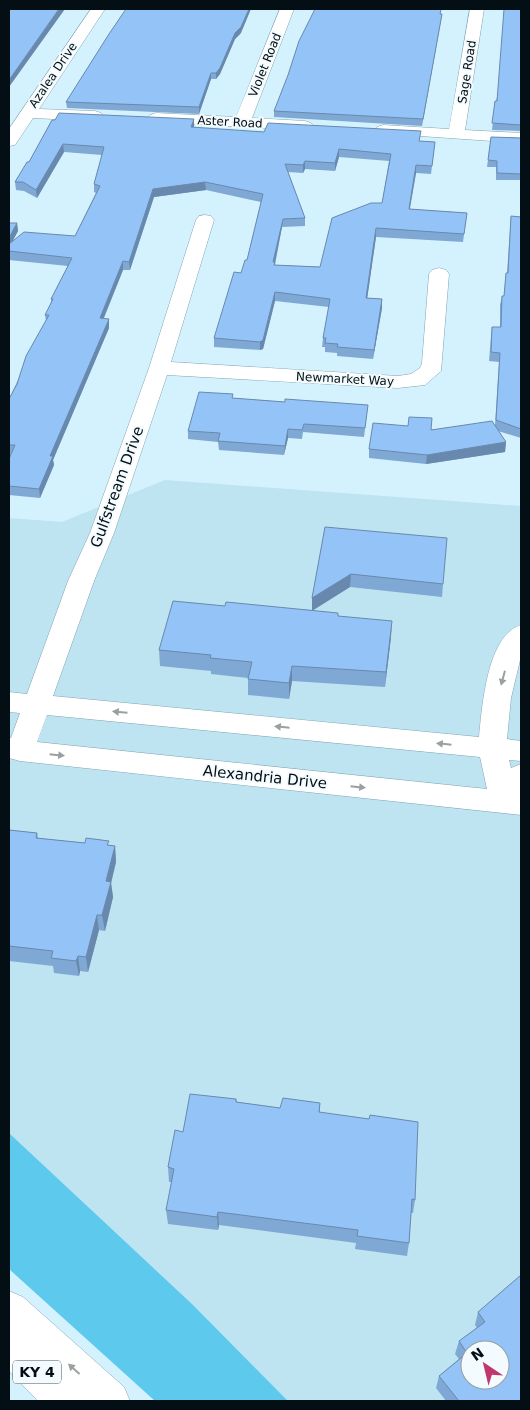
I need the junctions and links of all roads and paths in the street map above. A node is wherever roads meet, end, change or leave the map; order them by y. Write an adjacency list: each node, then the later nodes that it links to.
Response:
1 (98, 9): 4 (main road, Azalea Drive)
2 (287, 9): 7 (main road, Violet Road)
3 (477, 9): 10 (main road, Sage Road)
4 (28, 113): 5 (main road); 12 (main road, Azalea Drive)
5 (106, 116)
6 (145, 118): 7 (main road, Aster Road)
7 (242, 122): 8 (main road, Aster Road)
8 (320, 127)
9 (369, 130): 10 (main road)
10 (456, 135): 11 (main road)
11 (521, 138)
12 (9, 141)
13 (205, 220): 15 (main road, Gulfstream Drive)
14 (439, 274): 15 (main road, Newmarket Way)
15 (159, 368): 18 (main road, Gulfstream Drive)
16 (521, 634): 19 (main road, one-way to 19)
17 (9, 702): 18 (main road)
18 (37, 704): 19 (main road, one-way to 18); 20 (main road, Gulfstream Drive)
19 (492, 749): 21 (main road); 23 (main road)
20 (14, 750): 23 (main road, Alexandria Drive, one-way to 23)
21 (521, 751)
22 (521, 775): 23 (main road)
23 (512, 803)
24 (9, 1311): 27 (main road, one-way to 24)
25 (9, 1342): 26 (main road, KY 4)
26 (66, 1401)
27 (110, 1401)

